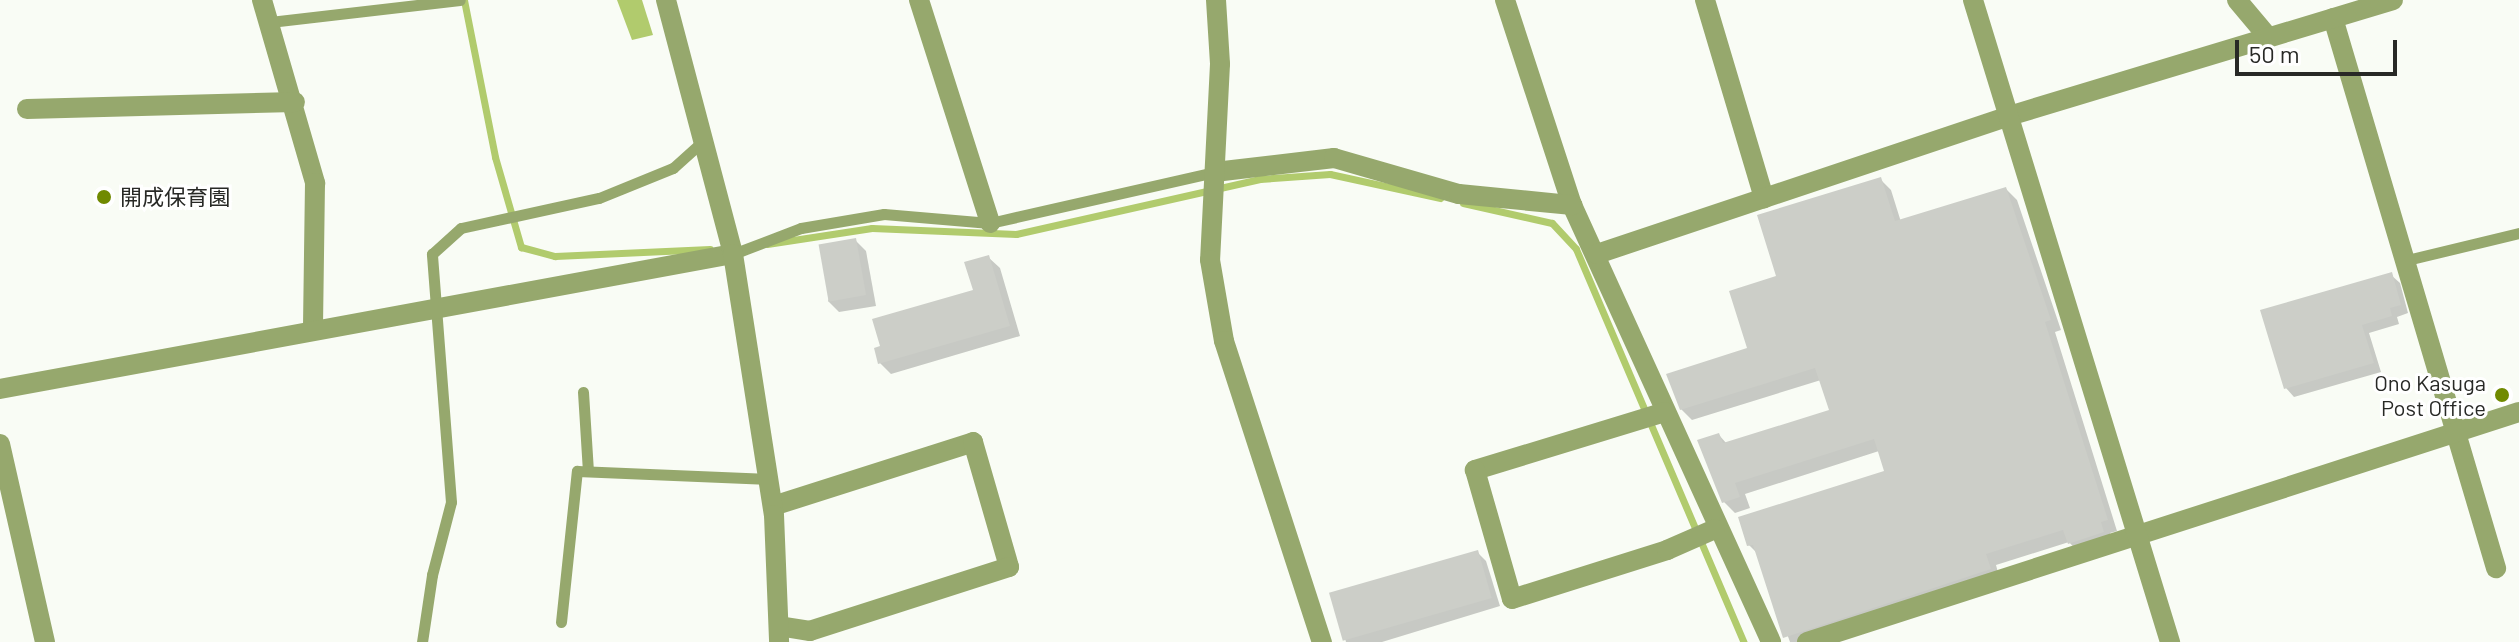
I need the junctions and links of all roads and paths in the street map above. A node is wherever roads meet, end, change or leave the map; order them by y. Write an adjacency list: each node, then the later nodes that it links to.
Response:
1 (262, 0): 12 (street)
2 (460, 0): 12 (lane)
3 (666, 0): 17 (street)
4 (919, 0): 21 (street)
5 (1216, 0): 18 (street)
6 (1505, 0): 20 (street)
7 (1705, 0): 19 (street)
8 (1973, 0): 16 (street)
9 (2237, 0): 13 (street)
10 (2383, 1): 11 (street)
11 (2333, 18): 13 (street); 25 (street)
12 (270, 22): 14 (street)
13 (2268, 37): 16 (street)
14 (295, 102): 15 (street); 27 (street)
15 (27, 109)
16 (2009, 116): 19 (street); 38 (street)
17 (703, 141): 23 (street); 26 (lane)
18 (1215, 172): 20 (street); 21 (lane); 44 (street)
19 (1764, 198): 24 (street)
20 (1572, 205): 24 (street)
21 (990, 223): 23 (lane)
22 (2519, 233): 25 (lane)
23 (733, 254): 26 (street); 35 (street)
24 (1597, 254): 30 (street)
25 (2403, 261): 32 (street)
26 (435, 306): 27 (street); 43 (lane)
27 (313, 328): 28 (street)
28 (0, 389)
29 (583, 392): 34 (lane)
30 (1665, 412): 37 (street); 37 (street)
31 (2519, 412): 32 (street)
32 (2453, 433): 38 (street); 39 (street)
33 (0, 444): 42 (street)
34 (588, 471): 35 (lane); 40 (lane)
35 (769, 479): 36 (street)
36 (773, 506): 41 (street); 41 (street)
37 (1715, 529): 45 (street)
38 (2137, 534): 46 (street); 47 (street)
39 (2496, 568)
40 (561, 622)
41 (779, 634)
42 (45, 642)
43 (422, 642)
44 (1322, 642)
45 (1771, 642)
46 (1807, 642)
47 (2170, 642)

